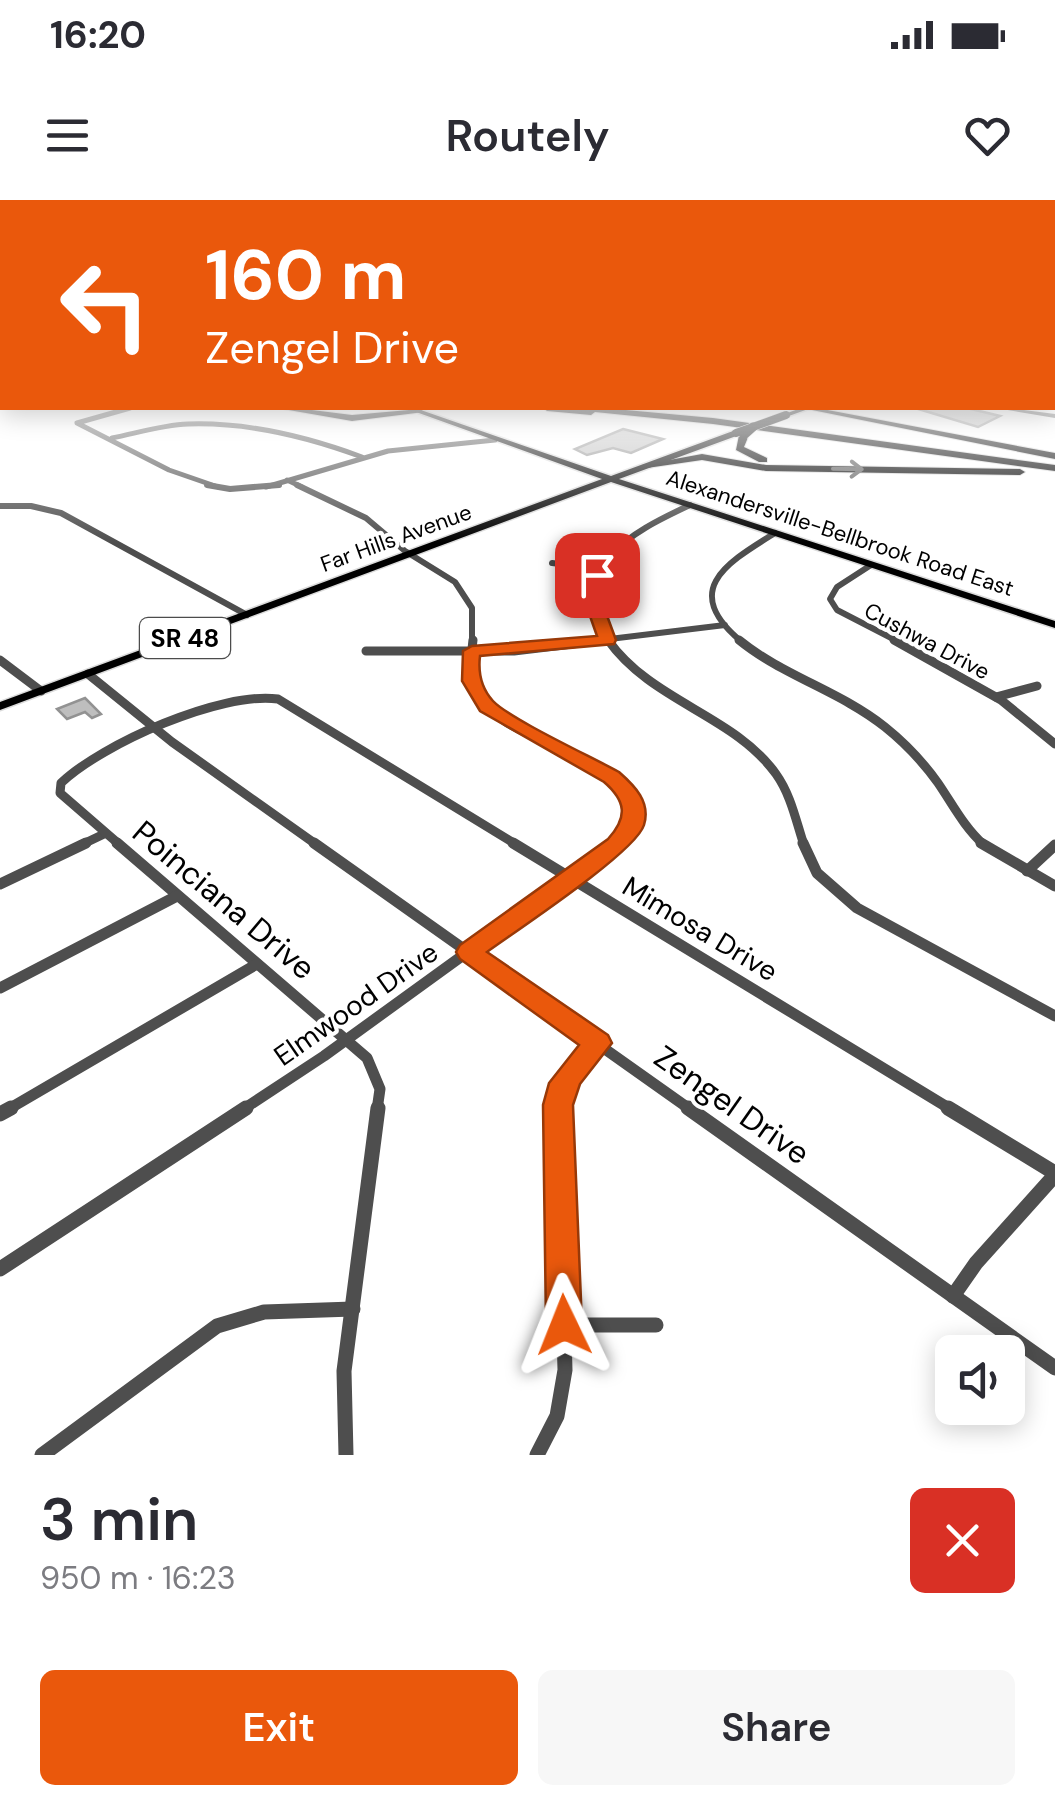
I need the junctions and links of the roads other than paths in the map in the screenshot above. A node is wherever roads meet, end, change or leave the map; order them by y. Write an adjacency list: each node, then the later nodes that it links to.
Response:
1 (94, 426): 11 (street)
2 (172, 426): 11 (street)
3 (216, 426): 15 (street)
4 (456, 426): 12 (main road, Alexandersville-Bellbrook Road East)
5 (710, 426): 14 (highway)
6 (749, 426): 17 (highway)
7 (760, 426): 10 (main road, Far Hills Avenue / SR 48, bridge)
8 (777, 426): 17 (highway)
9 (889, 426): 17 (highway)
10 (744, 432): 13 (main road, Far Hills Avenue / SR 48); 16 (highway)
11 (112, 438): 20 (street)
12 (495, 440): 15 (street); 19 (main road, Alexandersville-Bellbrook Road East)
13 (706, 444): 16 (highway); 18 (main road, Far Hills Avenue / SR 48)
14 (819, 446)
15 (363, 457): 20 (street)
16 (809, 463): 17 (highway, one-way to 17); 18 (highway)
17 (1055, 464)
18 (648, 465): 19 (main road, Far Hills Avenue / SR 48)
19 (612, 479): 21 (main road, Alexandersville-Bellbrook Road East); 24 (main road, Far Hills Avenue / SR 48)
20 (287, 480): 24 (street, Elmwood Drive)
21 (690, 505): 23 (main road, Alexandersville-Bellbrook Road East); 27 (street)
22 (0, 506): 28 (street)
23 (775, 534): 26 (main road, Alexandersville-Bellbrook Road East); 29 (street)
24 (410, 554): 28 (main road, Far Hills Avenue / SR 48); 33 (street, Elmwood Drive)
25 (552, 564): 27 (street)
26 (871, 565): 30 (main road, Alexandersville-Bellbrook Road East); 38 (street, Cushwa Drive)
27 (600, 569): 31 (street)
28 (247, 615): 35 (main road, Far Hills Avenue / SR 48)
29 (725, 625): 31 (street); 44 (street)
30 (1055, 626)
31 (607, 640): 33 (street); 52 (street)
32 (366, 651): 33 (street)
33 (472, 651): 45 (street, Elmwood Drive)
34 (0, 660): 37 (street)
35 (88, 674): 37 (main road, Far Hills Avenue / SR 48); 40 (street, Zengel Drive)
36 (1037, 686): 38 (street)
37 (41, 691): 39 (main road, Far Hills Avenue / SR 48)
38 (996, 697): 41 (street, Cushwa Drive)
39 (0, 706)
40 (156, 730): 42 (street, Poinciana Drive); 45 (street, Mimosa Drive); 49 (street, Zengel Drive)
41 (1055, 744)
42 (104, 834): 46 (street); 48 (street, Poinciana Drive)
43 (1055, 846): 44 (street)
44 (1027, 871): 47 (street)
45 (571, 877): 49 (street, Elmwood Drive); 56 (street, Mimosa Drive)
46 (0, 884)
47 (1055, 886)
48 (177, 896): 50 (street, Poinciana Drive); 51 (street)
49 (469, 952): 53 (street, Elmwood Drive); 54 (street, Zengel Drive)
50 (258, 964): 53 (street, Poinciana Drive); 55 (street)
51 (0, 988)
52 (1055, 1016)
53 (347, 1040): 57 (street, Elmwood Drive); 59 (street, Poinciana Drive)
54 (598, 1043): 58 (street, Zengel Drive); 60 (street)
55 (0, 1114)
56 (1055, 1174): 58 (street)
57 (0, 1269)
58 (953, 1296): 62 (street, Zengel Drive)
59 (353, 1309): 63 (street); 64 (street, Poinciana Drive)
60 (564, 1325): 61 (street); 65 (street)
61 (656, 1326)
62 (1055, 1368)
63 (42, 1455)
64 (346, 1455)
65 (537, 1455)

